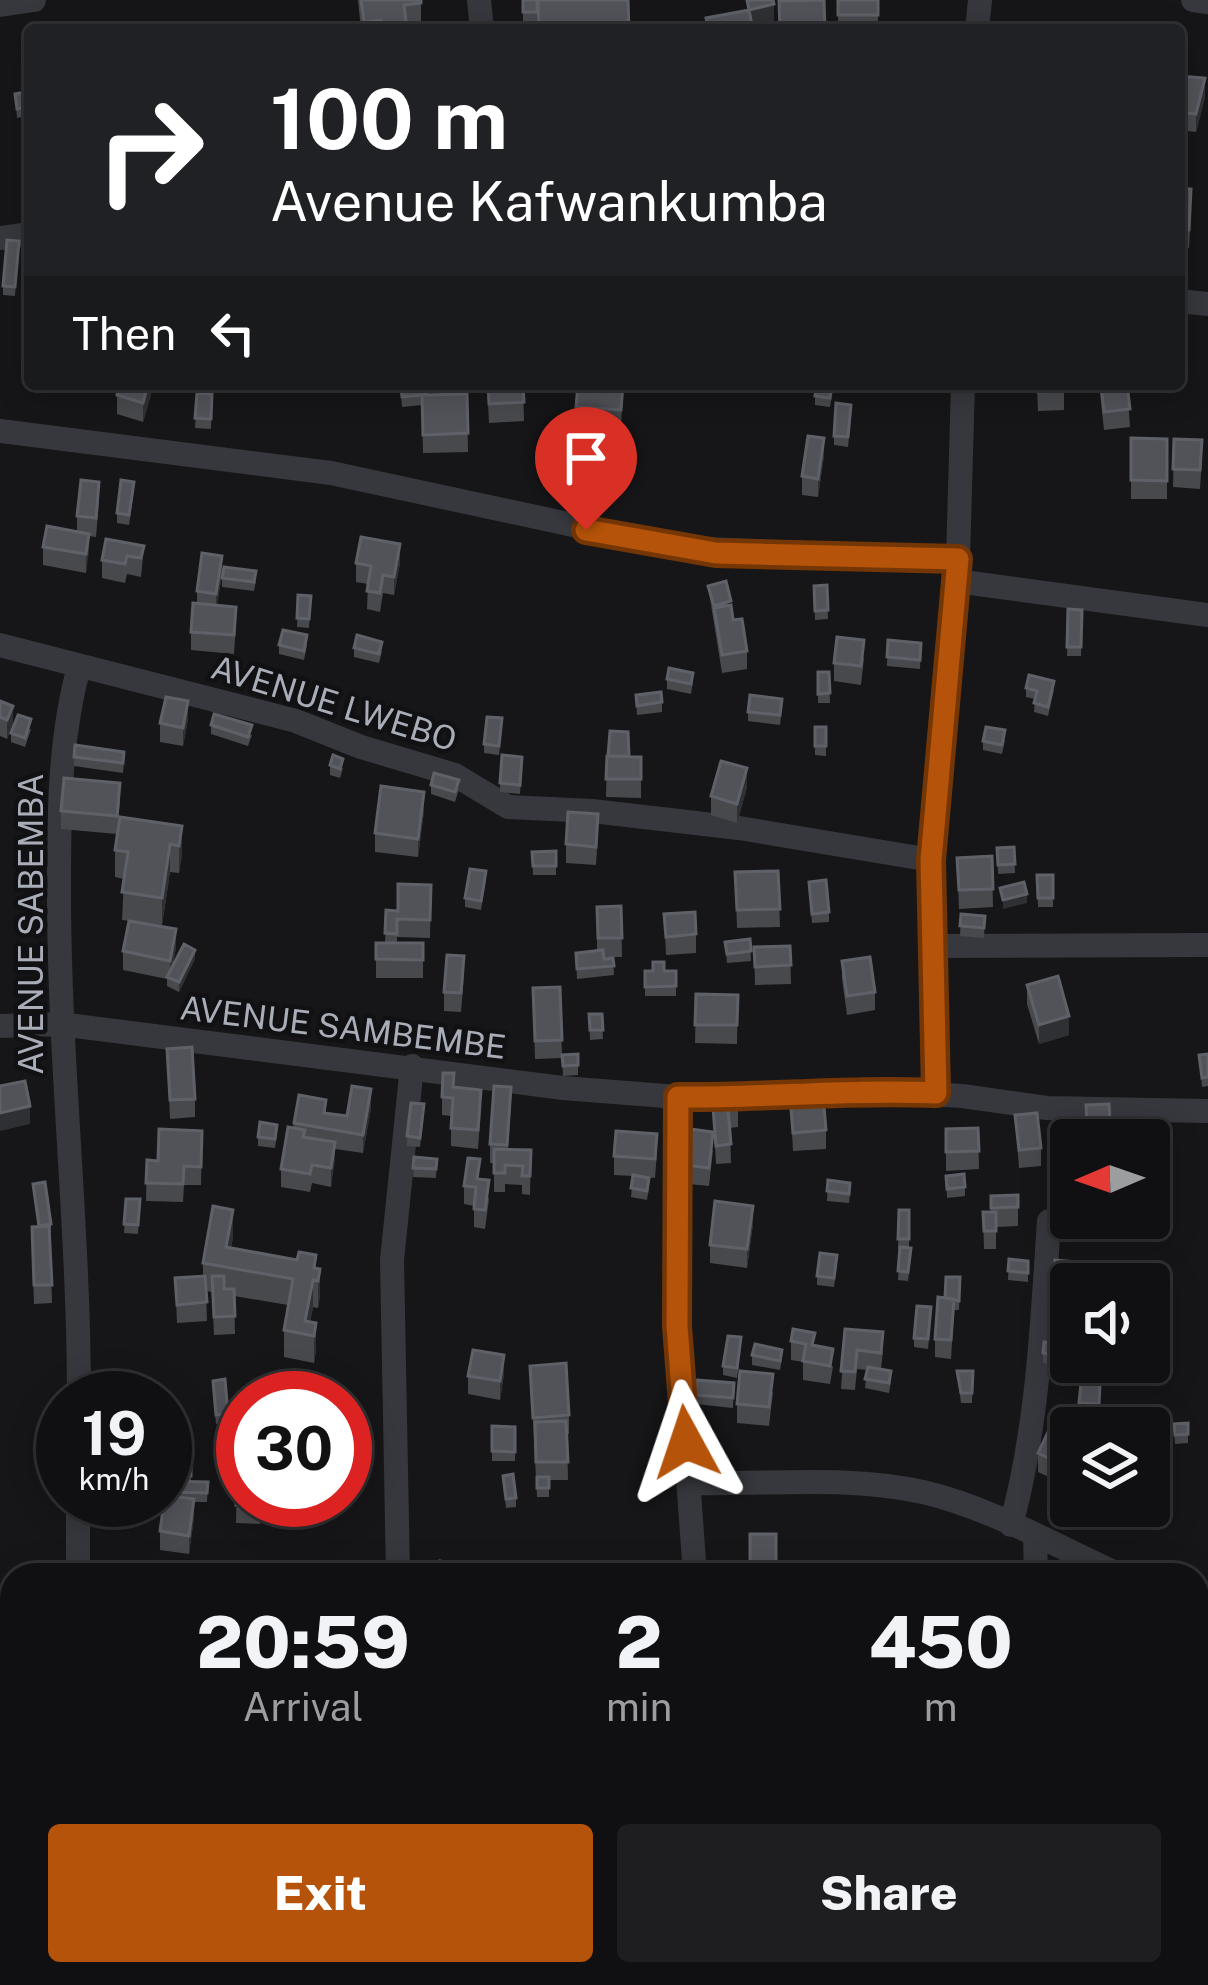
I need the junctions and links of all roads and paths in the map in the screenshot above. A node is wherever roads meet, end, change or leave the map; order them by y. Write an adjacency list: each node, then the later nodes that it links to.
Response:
1 (34, 0): 4 (street)
2 (1193, 0): 3 (street)
3 (1208, 2)
4 (0, 5)
5 (962, 390): 7 (street)
6 (0, 431): 7 (street)
7 (957, 570): 8 (street); 11 (street)
8 (1208, 615)
9 (0, 645): 10 (street, AVENUE LWEBO)
10 (80, 667): 11 (street, AVENUE LWEBO); 14 (street, AVENUE SABEMBA)
11 (931, 860): 13 (street)
12 (1208, 945): 13 (street)
13 (931, 946): 17 (street)
14 (60, 1024): 15 (street, AVENUE SAMBEMBE); 16 (street, AVENUE SAMBEMBE); 21 (street, AVENUE SABEMBA)
15 (0, 1026)
16 (412, 1066): 18 (street, AVENUE SAMBEMBE); 27 (street)
17 (936, 1093): 18 (street, AVENUE SAMBEMBE); 19 (street, AVENUE SAMBEMBE)
18 (678, 1097): 22 (street)
19 (1208, 1112)
20 (1048, 1221): 23 (street)
21 (79, 1371)
22 (691, 1484): 23 (street); 28 (street)
23 (1011, 1526): 25 (street)
24 (78, 1527): 26 (street)
25 (1035, 1537): 29 (street); 30 (street)
26 (77, 1563)
27 (398, 1563)
28 (694, 1563)
29 (1036, 1563)
30 (1093, 1563)

